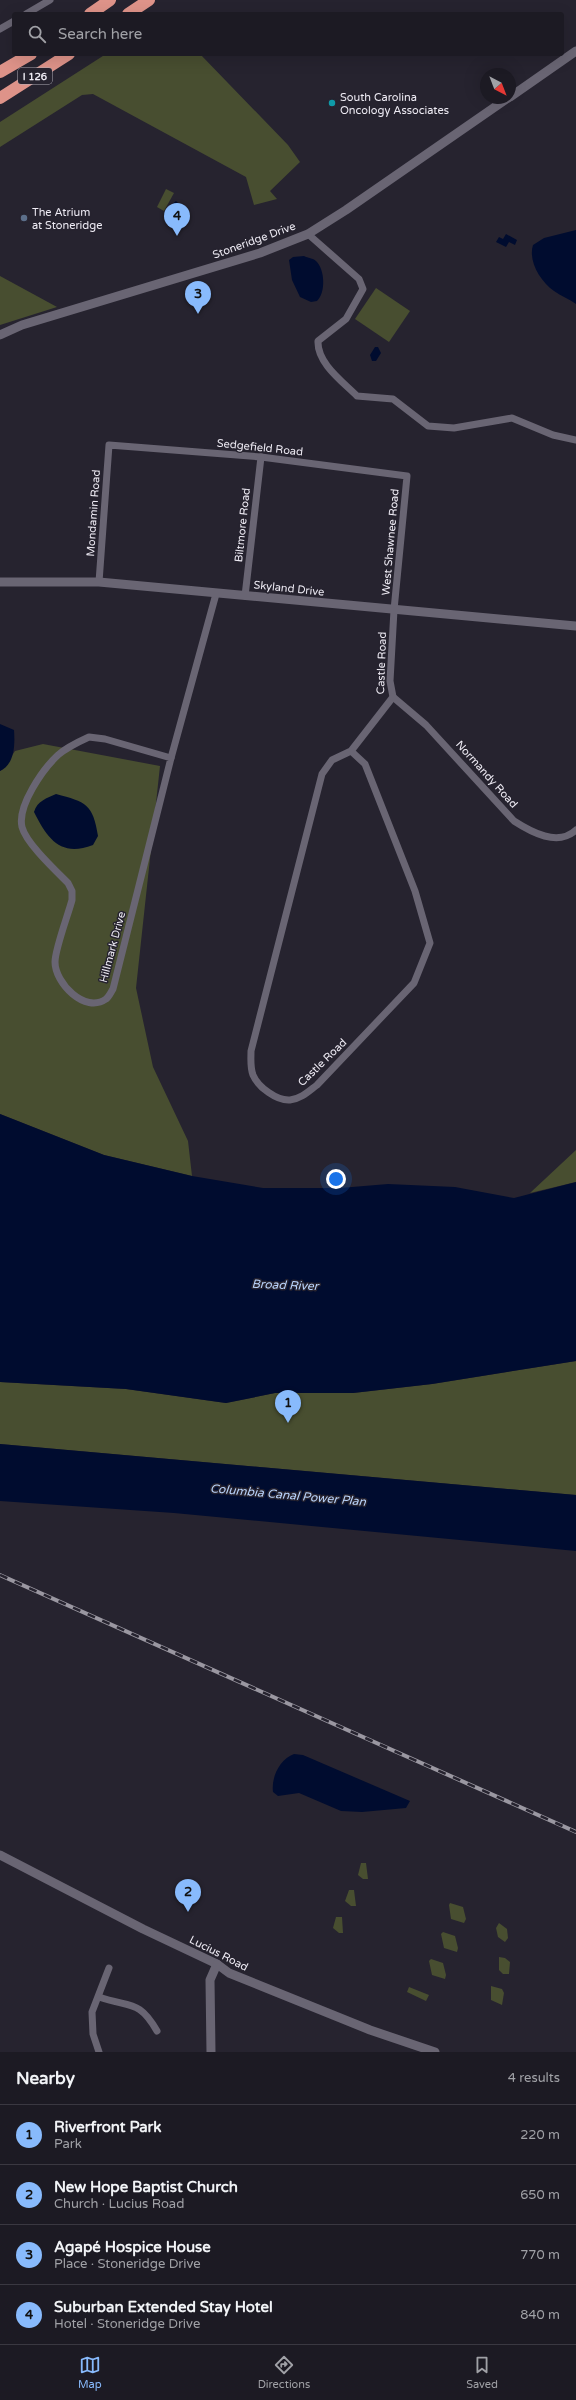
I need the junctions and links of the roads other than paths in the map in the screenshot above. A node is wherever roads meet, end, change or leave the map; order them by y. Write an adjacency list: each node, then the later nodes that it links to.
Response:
1 (50, 0): 4 (street)
2 (110, 0): 5 (highway)
3 (147, 1): 6 (highway)
4 (29, 12)
5 (93, 12)
6 (131, 12)
7 (12, 22): 8 (street)
8 (0, 29)
9 (576, 51): 13 (street, Stoneridge Drive)
10 (28, 56): 12 (highway, I 126)
11 (66, 56): 14 (highway, I 126)
12 (0, 72)
13 (516, 92)
14 (0, 98)
15 (499, 104): 16 (street, Stoneridge Drive)
16 (308, 234): 17 (street, Stoneridge Drive); 18 (street)
17 (0, 335)
18 (576, 440)
19 (109, 445): 20 (street, Sedgefield Road); 23 (street, Mondamin Road)
20 (261, 457): 21 (street, Sedgefield Road); 25 (street, Biltmore Road)
21 (407, 476): 26 (street, West Shawnee Road)
22 (0, 582): 23 (street, Skyland Drive)
23 (99, 582): 24 (street, Skyland Drive)
24 (216, 594): 25 (street, Skyland Drive); 30 (street, Hillmark Drive)
25 (245, 596): 26 (street, Skyland Drive)
26 (394, 610): 27 (street, Skyland Drive); 28 (street, Castle Road)
27 (576, 626)
28 (393, 697): 29 (street, Castle Road); 31 (street, Normandy Road)
29 (351, 751): 29 (street, Castle Road)
30 (171, 758): 30 (street, Hillmark Drive)
31 (576, 830)
32 (0, 1855): 33 (street, Lucius Road)
33 (217, 1964): 38 (street); 39 (street, Lucius Road)
34 (109, 1968): 35 (street)
35 (99, 1997): 36 (street); 37 (street)
36 (157, 2032)
37 (99, 2052)
38 (211, 2052)
39 (435, 2052)

